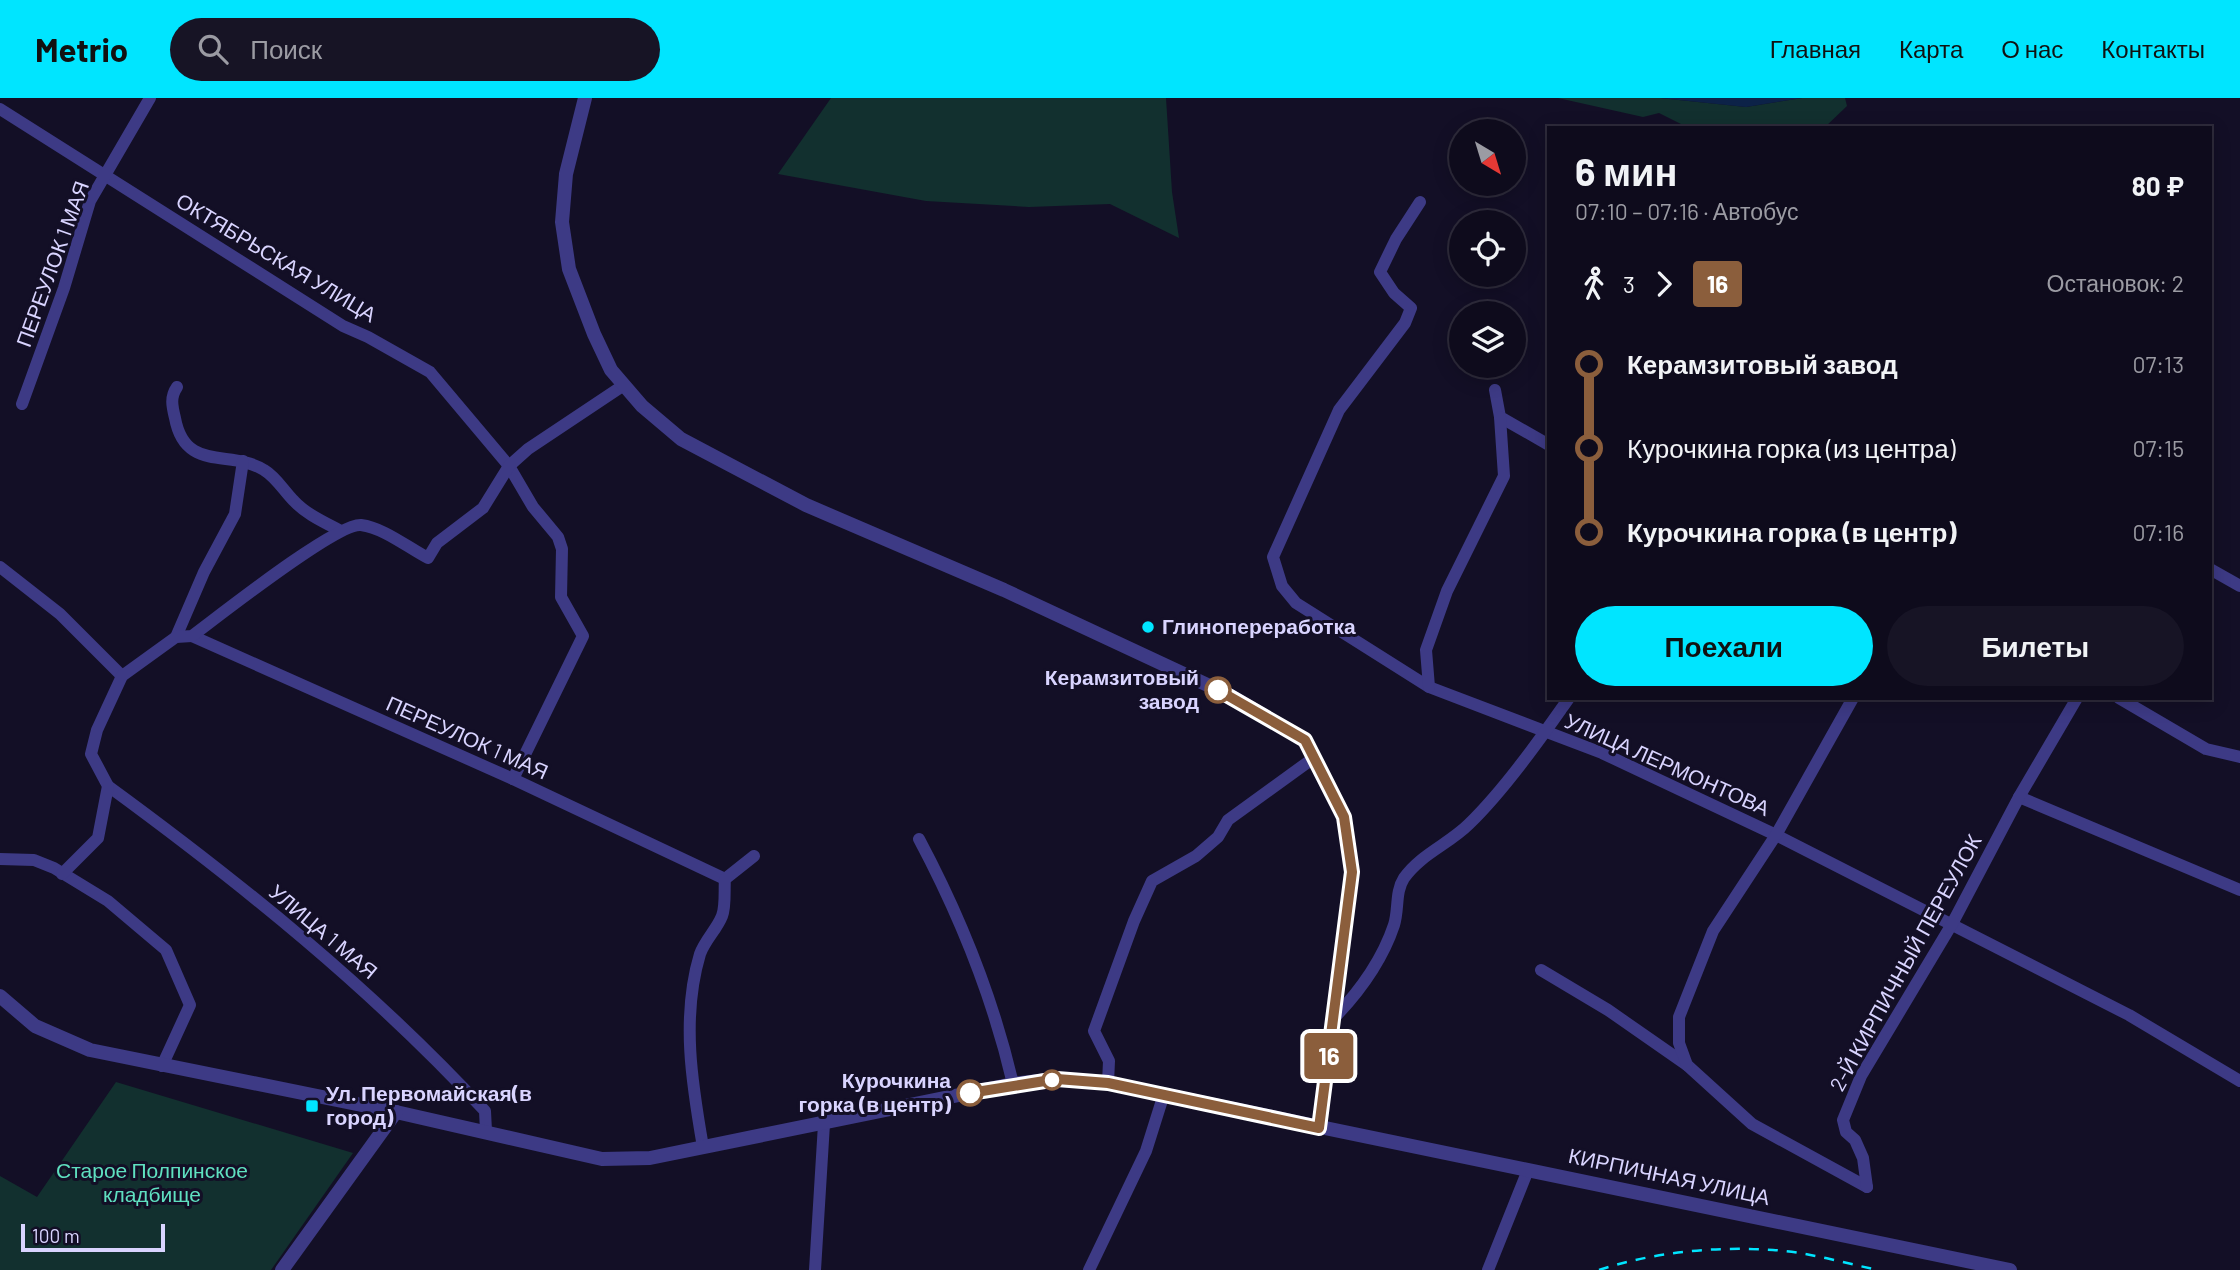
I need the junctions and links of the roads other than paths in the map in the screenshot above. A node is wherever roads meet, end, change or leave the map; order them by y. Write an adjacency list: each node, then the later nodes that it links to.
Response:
1 (150, 98): 4 (street, ПЕРЕУЛОК 1 МАЯ)
2 (585, 98): 6 (street)
3 (0, 108): 4 (street, ОКТЯБРЬСКАЯ УЛИЦА)
4 (105, 176): 9 (street, ПЕРЕУЛОК 1 МАЯ); 13 (street, ОКТЯБРЬСКАЯ УЛИЦА)
5 (1420, 202): 21 (street, УЛИЦА ЛЕРМОНТОВА)
6 (624, 385): 13 (street); 27 (street)
7 (177, 387): 12 (street)
8 (1495, 390): 10 (street)
9 (22, 404)
10 (1500, 417): 11 (street); 21 (street)
11 (1547, 444)
12 (243, 461): 14 (street); 19 (street)
13 (509, 466): 14 (street); 29 (street, ОКТЯБРЬСКАЯ УЛИЦА)
14 (339, 530): 18 (street)
15 (0, 567): 20 (street)
16 (2212, 570): 17 (street)
17 (2240, 586)
18 (192, 636): 19 (street); 29 (street, ПЕРЕУЛОК 1 МАЯ)
19 (176, 637): 20 (street)
20 (122, 676): 30 (street)
21 (1429, 687): 26 (street, УЛИЦА ЛЕРМОНТОВА)
22 (1568, 700): 26 (street)
23 (1852, 700): 32 (street)
24 (2076, 700): 31 (street, 2-Й КИРПИЧНЫЙ ПЕРЕУЛОК)
25 (2122, 700): 28 (street)
26 (1545, 733): 32 (street, УЛИЦА ЛЕРМОНТОВА); 42 (street)
27 (1315, 757): 42 (street); 46 (street)
28 (2240, 757)
29 (513, 779): 37 (street, ПЕРЕУЛОК 1 МАЯ)
30 (108, 786): 36 (street); 52 (street, УЛИЦА 1 МАЯ)
31 (2019, 797): 38 (street); 39 (street, 2-Й КИРПИЧНЫЙ ПЕРЕУЛОК)
32 (1776, 835): 39 (street, УЛИЦА ЛЕРМОНТОВА); 43 (street)
33 (919, 839): 47 (street)
34 (754, 856): 37 (street)
35 (0, 859): 36 (street)
36 (62, 874): 44 (street)
37 (725, 878): 53 (street)
38 (2240, 890)
39 (1952, 924): 43 (street, 2-Й КИРПИЧНЫЙ ПЕРЕУЛОК); 45 (street, УЛИЦА ЛЕРМОНТОВА)
40 (1541, 970): 43 (street)
41 (0, 996): 44 (street, КИРПИЧНАЯ УЛИЦА)
42 (1334, 1018): 51 (street)
43 (1687, 1065)
44 (162, 1066): 49 (street, КИРПИЧНАЯ УЛИЦА)
45 (2240, 1081)
46 (1108, 1083): 47 (street, КИРПИЧНАЯ УЛИЦА); 48 (street, КИРПИЧНАЯ УЛИЦА)
47 (1013, 1084): 50 (street, КИРПИЧНАЯ УЛИЦА)
48 (1163, 1097): 51 (street, КИРПИЧНАЯ УЛИЦА); 57 (street)
49 (396, 1112): 52 (street, КИРПИЧНАЯ УЛИЦА); 55 (street)
50 (824, 1124): 53 (street, КИРПИЧНАЯ УЛИЦА); 56 (street)
51 (1319, 1128): 54 (street, КИРПИЧНАЯ УЛИЦА)
52 (486, 1131): 53 (street, КИРПИЧНАЯ УЛИЦА)
53 (703, 1147)
54 (1528, 1170): 58 (street); 59 (street, КИРПИЧНАЯ УЛИЦА)
55 (282, 1270)
56 (814, 1270)
57 (1089, 1270)
58 (1488, 1270)
59 (2010, 1270)

